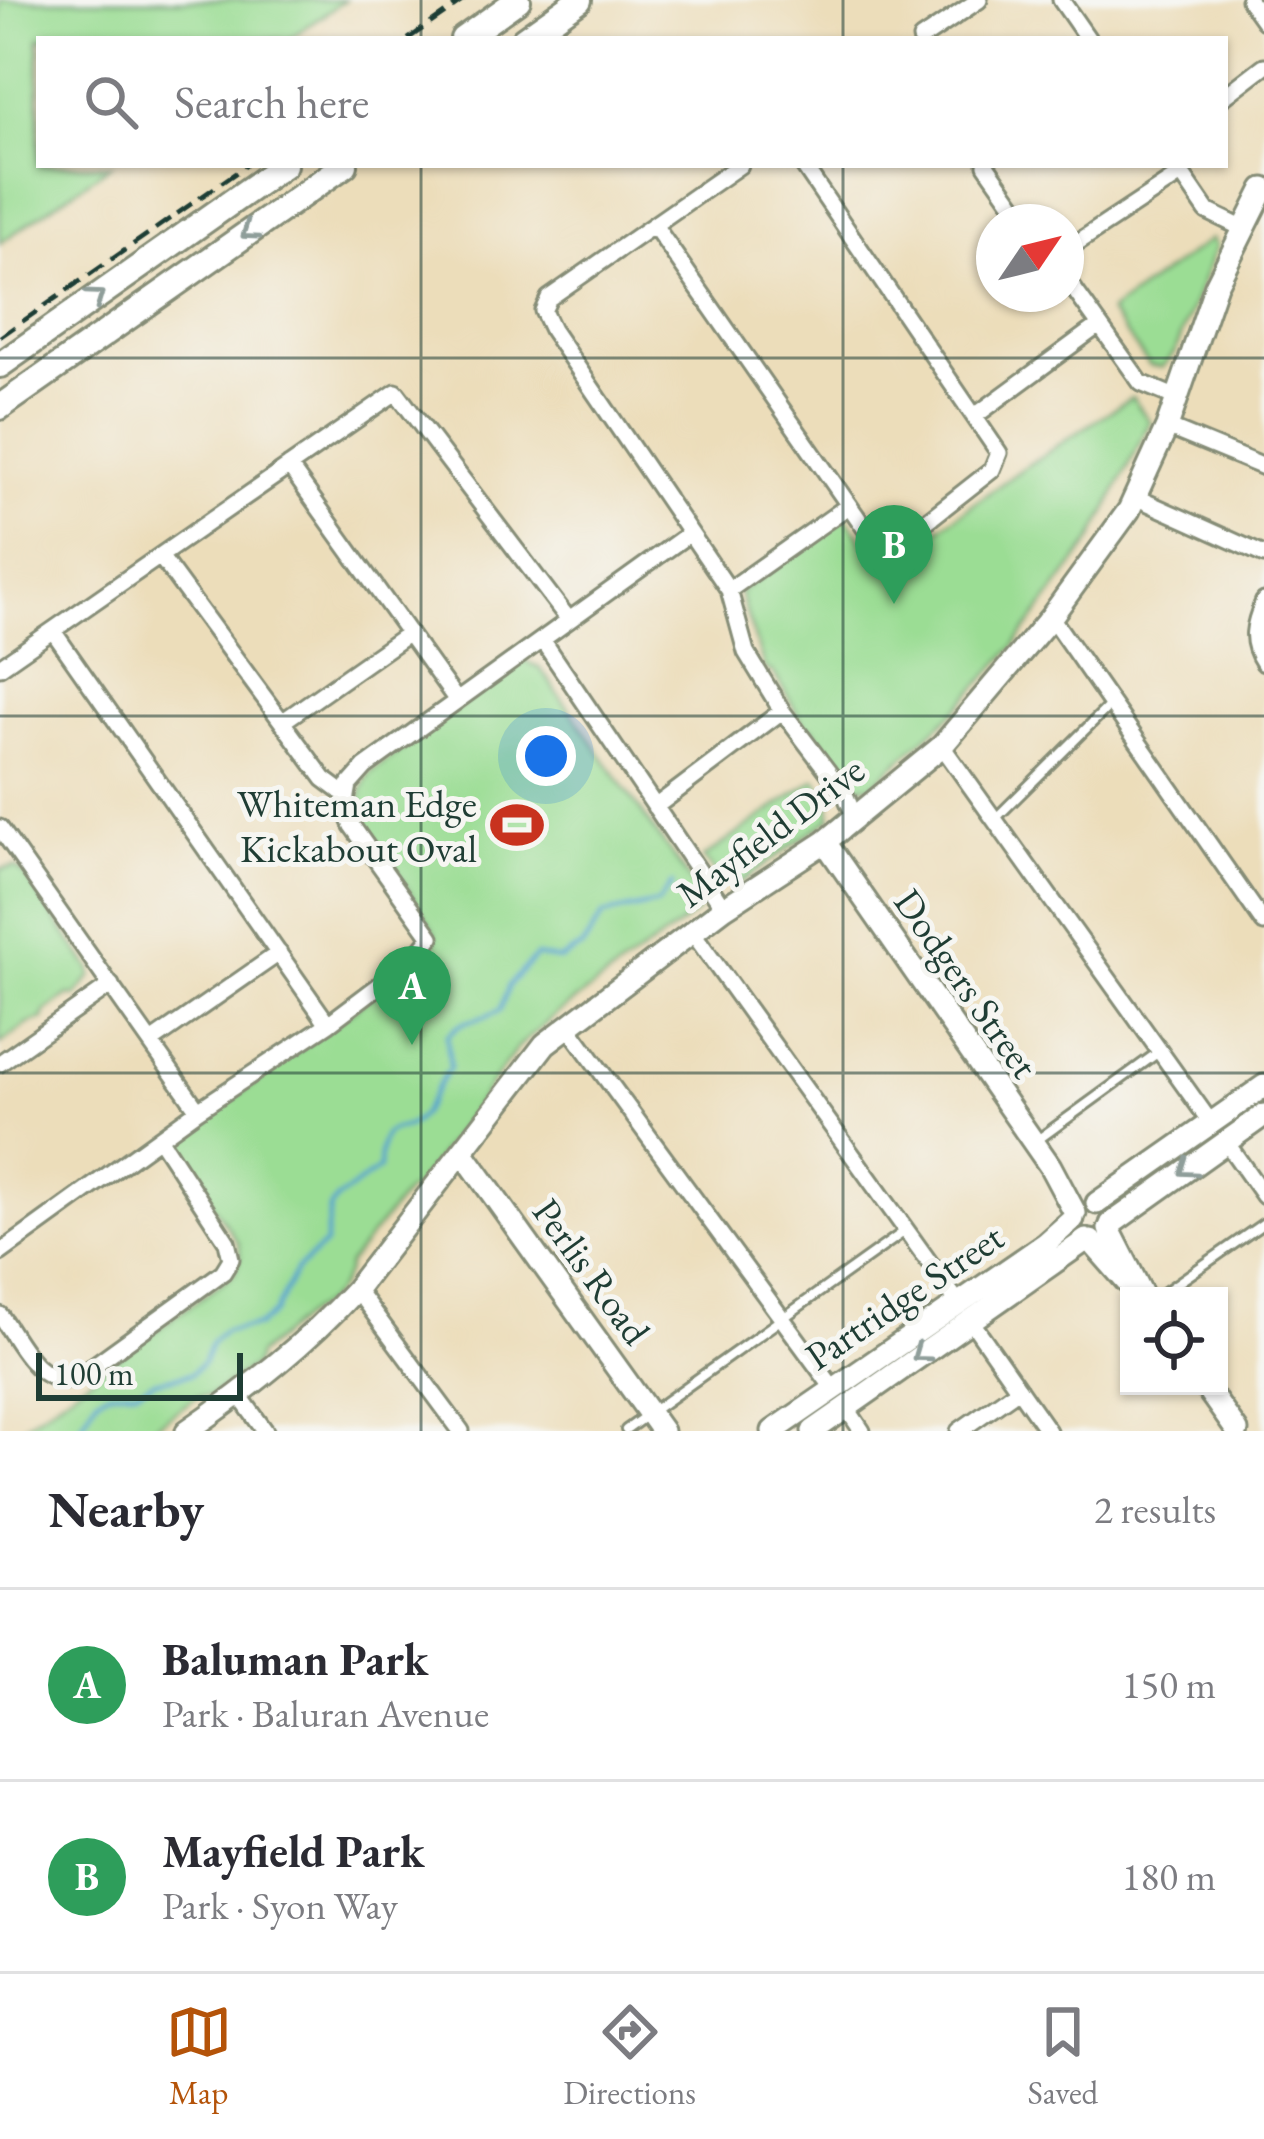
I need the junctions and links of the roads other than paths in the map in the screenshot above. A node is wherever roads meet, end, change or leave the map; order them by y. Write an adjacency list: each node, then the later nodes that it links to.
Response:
1 (518, 0): 7 (main road)
2 (579, 0): 8 (main road)
3 (979, 0): 9 (street)
4 (1061, 0): 10 (street)
5 (1250, 0): 6 (street)
6 (1264, 21)
7 (467, 36)
8 (528, 36)
9 (926, 36)
10 (1086, 36)
11 (1264, 66): 12 (street)
12 (1228, 94)
13 (280, 168): 26 (main road, one-way to 13)
14 (341, 168): 28 (main road, one-way to 28)
15 (736, 168): 21 (street)
16 (805, 168): 29 (street)
17 (988, 168): 20 (street)
18 (1178, 169): 22 (street); 23 (street)
19 (1264, 189): 22 (street, Mayfield Drive)
20 (1013, 204)
21 (654, 225): 34 (street); 35 (street)
22 (1244, 229): 27 (street, Mayfield Drive)
23 (1084, 237)
24 (1084, 304): 25 (street)
25 (1099, 325): 27 (street); 29 (street)
26 (0, 364)
27 (1177, 398): 30 (street, Mayfield Drive)
28 (0, 407)
29 (975, 416): 34 (street)
30 (1167, 427): 32 (street); 33 (street, Mayfield Drive)
31 (289, 466): 37 (street); 41 (street); 43 (street)
32 (1264, 467)
33 (1135, 497): 36 (street); 40 (street, Mayfield Drive)
34 (848, 506): 38 (street)
35 (690, 533): 38 (street); 41 (street)
36 (1264, 555)
37 (160, 556): 42 (street); 50 (street)
38 (728, 590): 49 (street)
39 (1264, 601): 45 (street)
40 (1051, 617): 48 (street); 51 (street, Mayfield Drive)
41 (569, 620): 44 (street)
42 (53, 631): 46 (street); 62 (street)
43 (409, 633): 47 (street); 50 (street)
44 (543, 641): 47 (street); 53 (street)
45 (1264, 663)
46 (0, 667)
47 (455, 698): 52 (street)
48 (1111, 704): 55 (lane); 60 (street)
49 (782, 711): 53 (street); 54 (street)
50 (281, 722): 52 (street)
51 (942, 746): 54 (street, Mayfield Drive); 55 (street)
52 (346, 796): 64 (street)
53 (655, 807): 59 (street)
54 (854, 816): 57 (street, Mayfield Drive)
55 (995, 819): 67 (street)
56 (0, 828): 58 (street)
57 (825, 842): 59 (street, Mayfield Drive); 74 (street, Dodgers Street)
58 (7, 851): 63 (street)
59 (724, 908): 61 (street, Mayfield Drive)
60 (1264, 923)
61 (693, 933): 65 (street, Mayfield Drive); 80 (street)
62 (279, 953): 64 (street); 66 (street)
63 (111, 985): 66 (street); 68 (street)
64 (328, 1024): 70 (street)
65 (567, 1025): 76 (street, Mayfield Drive); 88 (street)
66 (151, 1042): 70 (street)
67 (1162, 1050): 72 (street); 74 (lane)
68 (0, 1063)
69 (1264, 1086): 72 (street, Partridge Street)
70 (198, 1111): 73 (street)
71 (1264, 1114): 75 (street, Partridge Street)
72 (1211, 1123): 78 (street, Partridge Street)
73 (161, 1141): 82 (street); 87 (street)
74 (1034, 1142): 78 (street, Dodgers Street)
75 (1226, 1142): 77 (street); 81 (street, Partridge Street, one-way to 81)
76 (463, 1153): 85 (street, Mayfield Drive); 93 (street, Perlis Road)
77 (1264, 1196)
78 (1084, 1209): 81 (street); 81 (street); 86 (street, Partridge Street)
79 (1264, 1223): 84 (lane)
80 (906, 1230): 86 (street); 88 (lane)
81 (1099, 1233): 83 (street); 86 (street, Partridge Street)
82 (0, 1253)
83 (1135, 1287)
84 (1172, 1287)
85 (356, 1289): 90 (street, Mayfield Drive); 97 (street)
86 (963, 1310): 89 (street); 92 (street, Partridge Street)
87 (0, 1315)
88 (782, 1320): 92 (street); 93 (lane)
89 (1018, 1389): 101 (street); 102 (street)
90 (239, 1395): 95 (street, Mayfield Drive); 96 (street)
91 (1211, 1395): 103 (street)
92 (839, 1398): 98 (street, Partridge Street); 99 (street, Partridge Street); 100 (street)
93 (656, 1422): 94 (lane)
94 (626, 1430)
95 (187, 1431)
96 (265, 1431)
97 (461, 1431)
98 (773, 1431)
99 (813, 1431)
100 (862, 1431)
101 (959, 1431)
102 (1048, 1431)
103 (1237, 1431)

